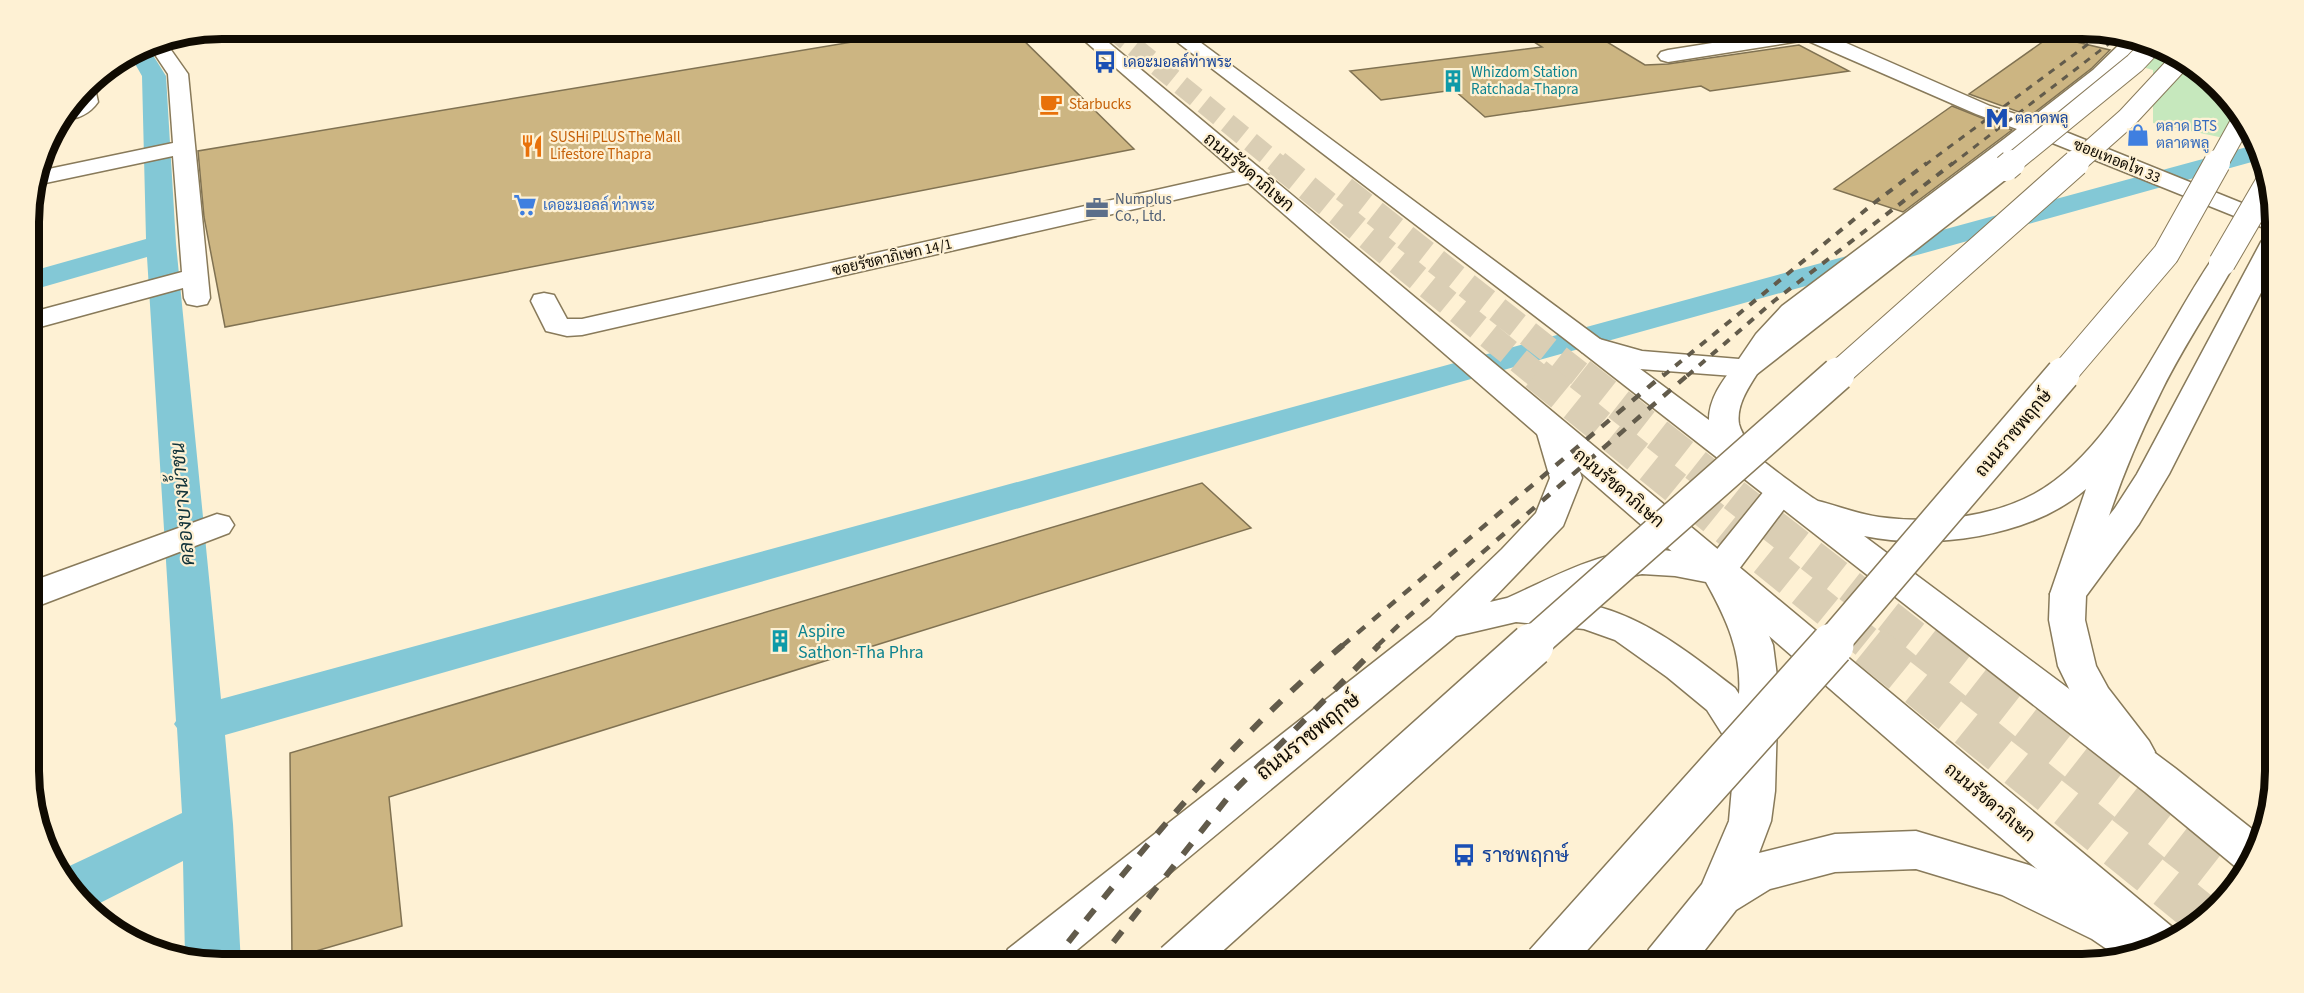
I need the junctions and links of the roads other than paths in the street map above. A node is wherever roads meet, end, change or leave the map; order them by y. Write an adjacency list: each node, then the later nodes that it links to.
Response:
1 (1092, 39): 16 (main road, ถนนรัชดาภิเษก)
2 (1183, 39): 22 (main road)
3 (1758, 39): 8 (main road)
4 (1819, 39): 12 (main road, ซอยเทอดไท 33)
5 (2130, 45): 12 (main road)
6 (161, 50): 14 (main road)
7 (2146, 51): 23 (main road, bridge)
8 (1668, 56)
9 (2176, 66): 40 (main road, bridge)
10 (87, 98): 11 (main road)
11 (78, 110)
12 (2033, 127): 18 (main road, ซอยเทอดไท 33); 23 (main road)
13 (2238, 127): 41 (main road, ถนนราชพฤกษ์, bridge)
14 (177, 148): 15 (main road); 21 (main road)
15 (45, 176)
16 (1254, 176): 20 (main road, ซอยรัชดาภิเษก 14/1); 25 (main road, ถนนรัชดาภิเษก)
17 (2262, 194): 24 (main road, bridge)
18 (2265, 221)
19 (2265, 259): 30 (main road)
20 (544, 301)
21 (39, 319)
22 (1592, 346): 23 (main road); 26 (main road)
23 (1747, 368): 26 (main road)
24 (2142, 400): 26 (main road); 30 (main road)
25 (1551, 430): 28 (main road, ถนนรัชดาภิเษก); 32 (main road)
26 (1781, 492): 28 (main road); 34 (main road)
27 (215, 526): 29 (main road)
28 (1718, 572): 31 (main road, ถนนราชพฤกษ์); 33 (main road); 37 (main road, ถนนรัชดาภิเษก)
29 (39, 593)
30 (2068, 594): 34 (main road)
31 (1516, 609): 32 (main road, ถนนราชพฤกษ์); 33 (main road)
32 (1443, 627): 39 (main road, ถนนราชพฤกษ์)
33 (1756, 773): 36 (main road)
34 (2160, 780): 35 (main road)
35 (2246, 850)
36 (1720, 896): 38 (main road); 42 (main road)
37 (2152, 939)
38 (2138, 945)
39 (1037, 954)
40 (1187, 954)
41 (1555, 954)
42 (1674, 954)

